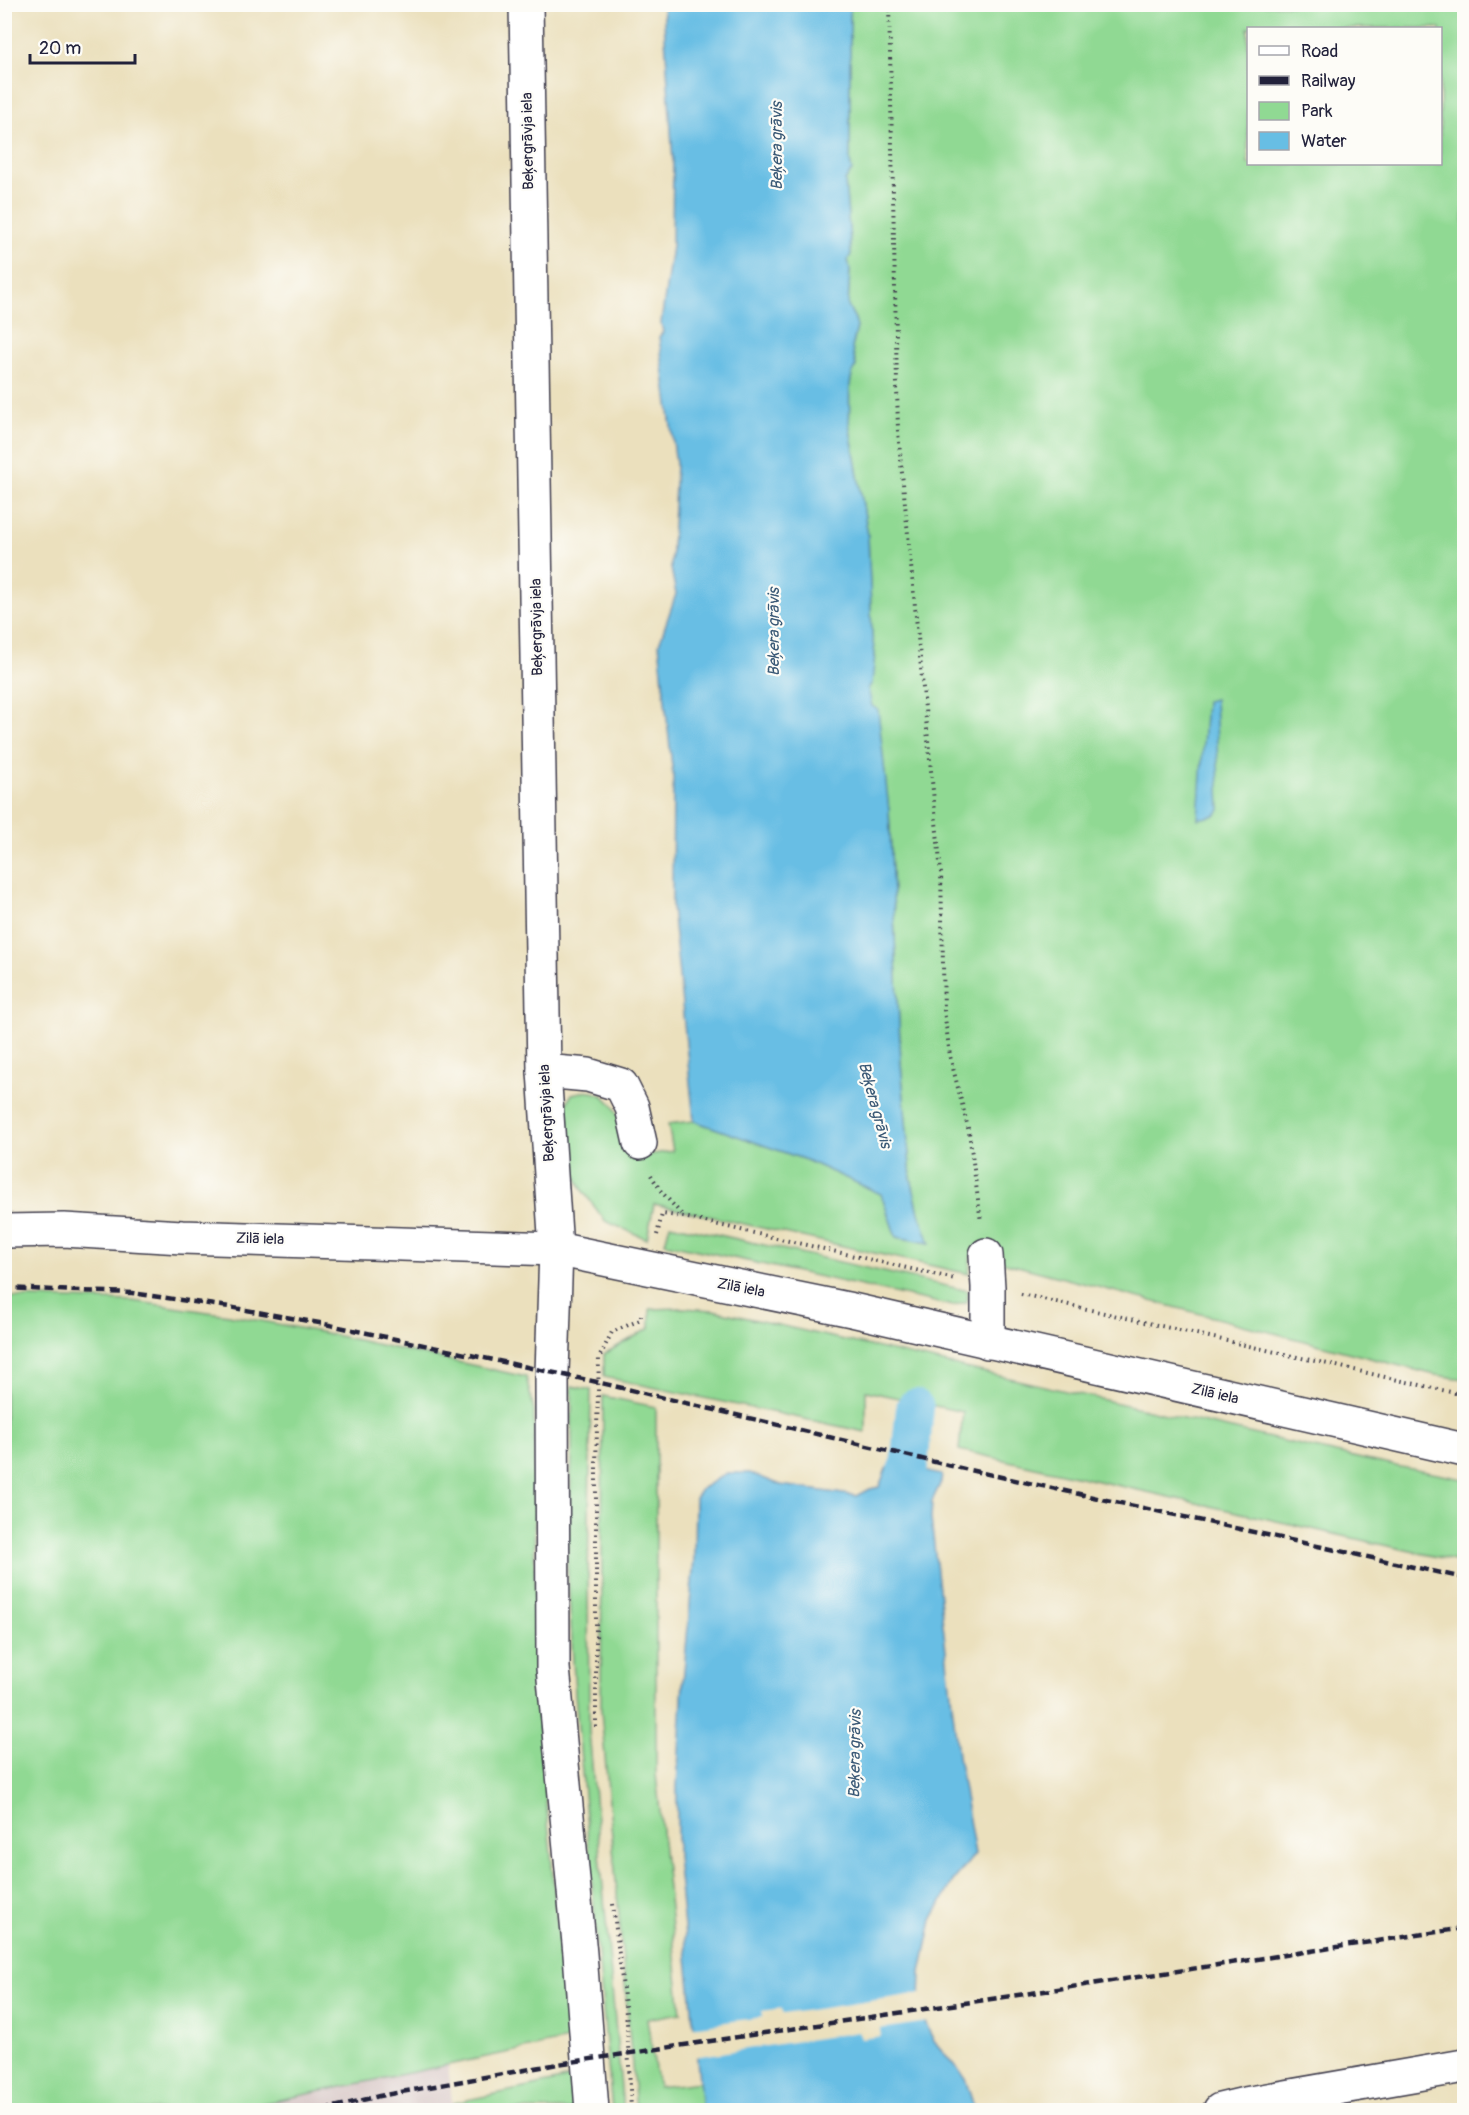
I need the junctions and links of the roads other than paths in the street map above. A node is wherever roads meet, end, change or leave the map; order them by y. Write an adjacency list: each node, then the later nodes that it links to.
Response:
1 (526, 4): 2 (street, Beķergrāvja iela)
2 (544, 1071): 3 (street); 5 (street, Beķergrāvja iela)
3 (640, 1143)
4 (4, 1231): 5 (street, Zilā iela)
5 (556, 1249): 7 (street, Zilā iela); 10 (street, Beķergrāvja iela)
6 (987, 1271): 7 (street)
7 (988, 1342): 8 (street, Zilā iela)
8 (1464, 1450)
9 (1464, 2066): 11 (street)
10 (592, 2110)
11 (1220, 2110)

